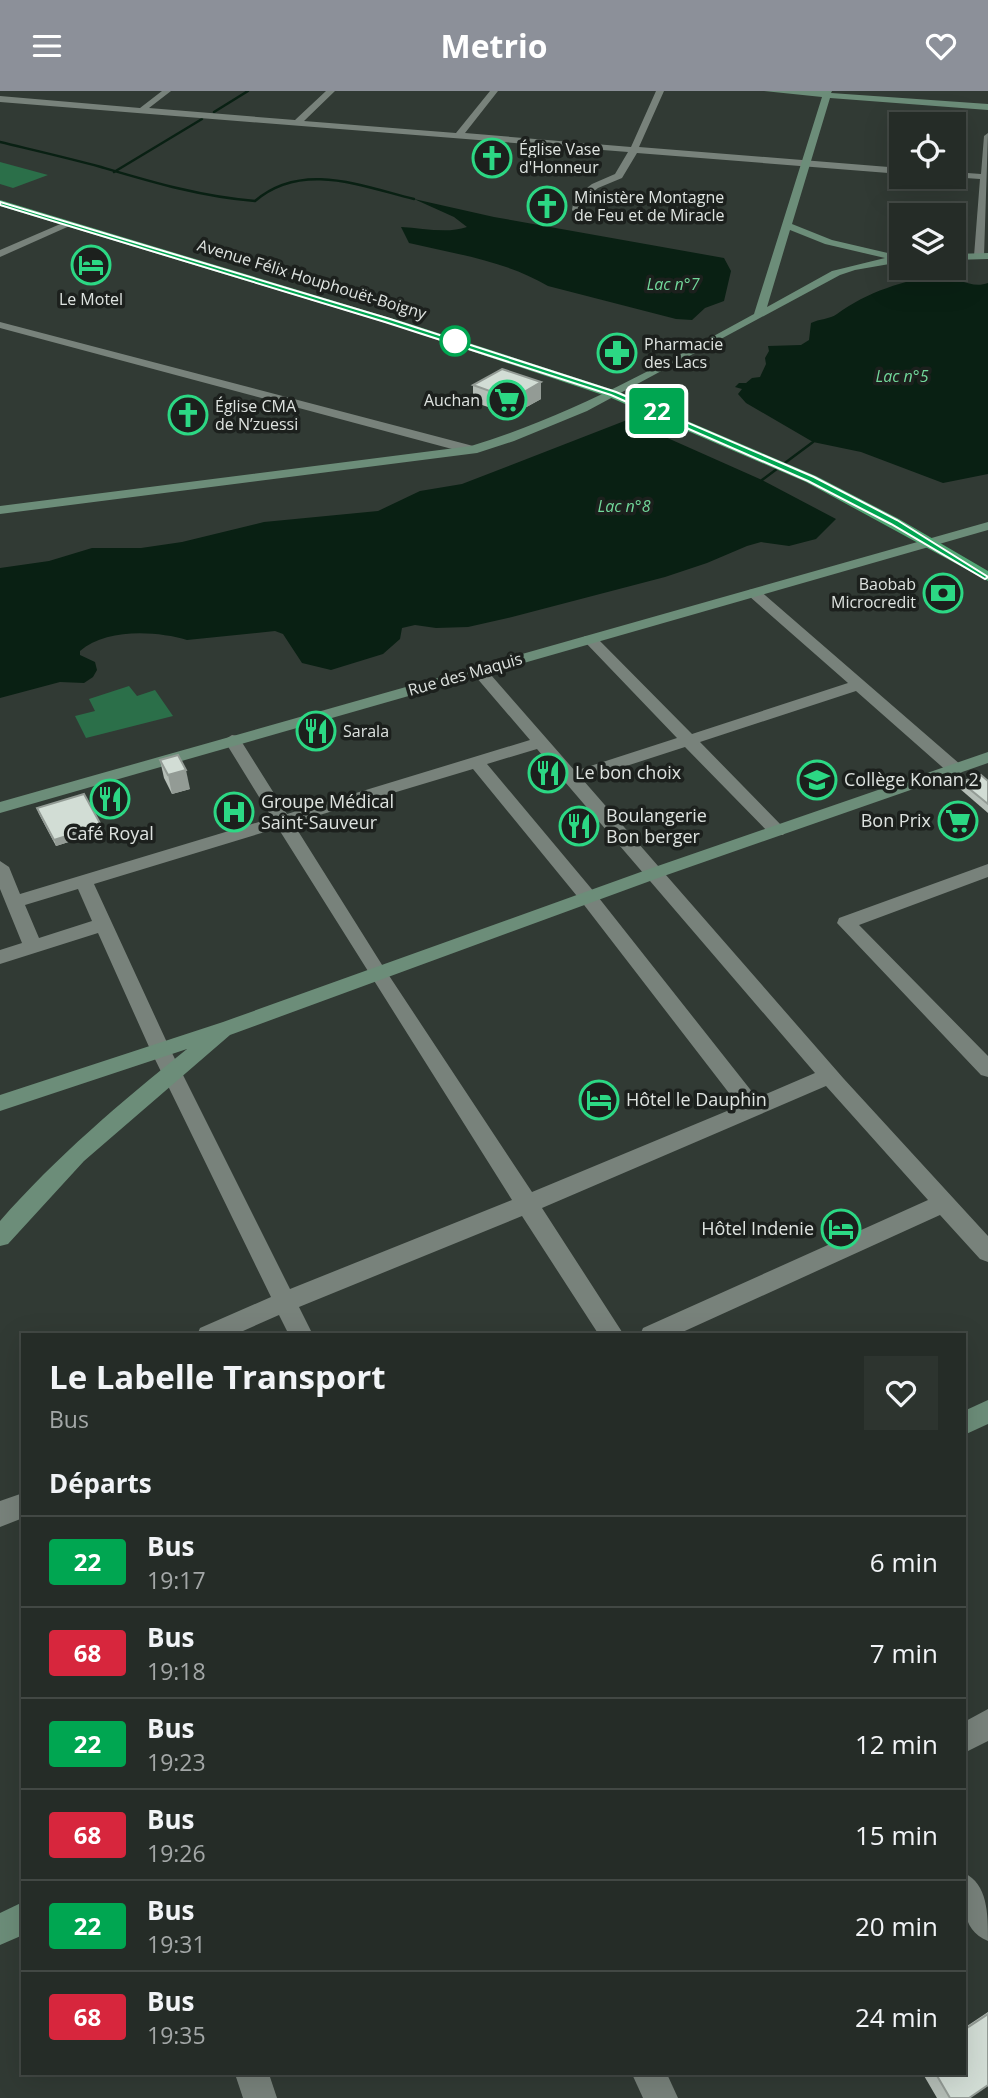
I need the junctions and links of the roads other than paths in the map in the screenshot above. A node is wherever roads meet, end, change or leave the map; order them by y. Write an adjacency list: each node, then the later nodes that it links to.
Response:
1 (167, 91): 9 (street)
2 (331, 91): 10 (street)
3 (494, 91): 11 (street)
4 (660, 91): 13 (street)
5 (768, 91): 6 (street)
6 (827, 93): 8 (street); 14 (street)
7 (0, 99): 9 (street)
8 (988, 107)
9 (142, 110): 10 (street)
10 (298, 123): 11 (street)
11 (459, 135): 13 (street)
12 (988, 136): 17 (street)
13 (634, 149): 14 (street); 19 (street)
14 (805, 163): 15 (street); 21 (street)
15 (889, 170)
16 (966, 176): 17 (street)
17 (986, 177): 24 (street)
18 (0, 204): 20 (highway, Avenue Félix Houphouët-Boigny)
19 (582, 218)
20 (69, 224): 22 (street); 28 (highway, Avenue Félix Houphouët-Boigny)
21 (786, 225): 23 (street); 26 (street)
22 (0, 254)
23 (889, 255)
24 (983, 256)
25 (889, 260): 26 (street)
26 (759, 316): 28 (street)
27 (0, 325): 29 (street)
28 (614, 394): 29 (street); 32 (highway, Avenue Félix Houphouët-Boigny)
29 (472, 450): 30 (street)
30 (0, 510)
31 (988, 526): 32 (street, Rue des Maquis)
32 (930, 543): 33 (highway, Avenue Félix Houphouët-Boigny); 34 (street, Rue des Maquis)
33 (988, 577)
34 (754, 593): 35 (street, Rue des Maquis); 37 (street)
35 (590, 639): 36 (street, Rue des Maquis); 39 (street)
36 (478, 670): 38 (street, Rue des Maquis); 40 (street)
37 (859, 685): 39 (street); 43 (street)
38 (232, 740): 45 (street, Rue des Maquis); 46 (street)
39 (688, 741): 44 (street); 47 (street)
40 (539, 743): 42 (street); 44 (street)
41 (988, 757): 43 (street)
42 (477, 762): 46 (street); 52 (street)
43 (955, 769): 47 (street)
44 (571, 778): 50 (street)
45 (0, 808)
46 (285, 821): 51 (street); 57 (street)
47 (777, 831): 50 (street)
48 (0, 867): 53 (street)
49 (988, 870): 60 (street)
50 (655, 873): 52 (street); 62 (street)
51 (85, 882): 53 (street); 54 (street)
52 (588, 897): 57 (street); 64 (street)
53 (14, 902): 55 (street)
54 (102, 925): 55 (street); 59 (street)
55 (33, 947): 56 (street)
56 (0, 957)
57 (377, 973): 58 (street); 66 (street)
58 (230, 1027): 59 (street); 61 (street)
59 (160, 1049): 61 (street); 63 (street)
60 (988, 1069)
61 (173, 1072): 67 (street); 69 (street)
62 (829, 1076): 64 (street); 65 (street)
63 (0, 1103)
64 (752, 1107): 66 (street)
65 (944, 1203): 68 (street); 73 (street)
66 (528, 1204): 69 (street); 72 (street)
67 (0, 1237)
68 (988, 1252)
69 (285, 1302): 70 (street); 71 (street)
70 (214, 1333)
71 (300, 1333)
72 (611, 1333)
73 (656, 1333)
74 (988, 1411): 75 (street)
75 (966, 1422)
76 (21, 1506): 77 (street)
77 (0, 1514)
78 (988, 1724): 79 (street)
79 (966, 1738)
80 (966, 1891): 82 (street)
81 (21, 1919): 83 (street)
82 (988, 1925)
83 (0, 1929)
84 (252, 2075): 86 (street)
85 (650, 2075): 87 (street)
86 (260, 2098)
87 (661, 2098)

